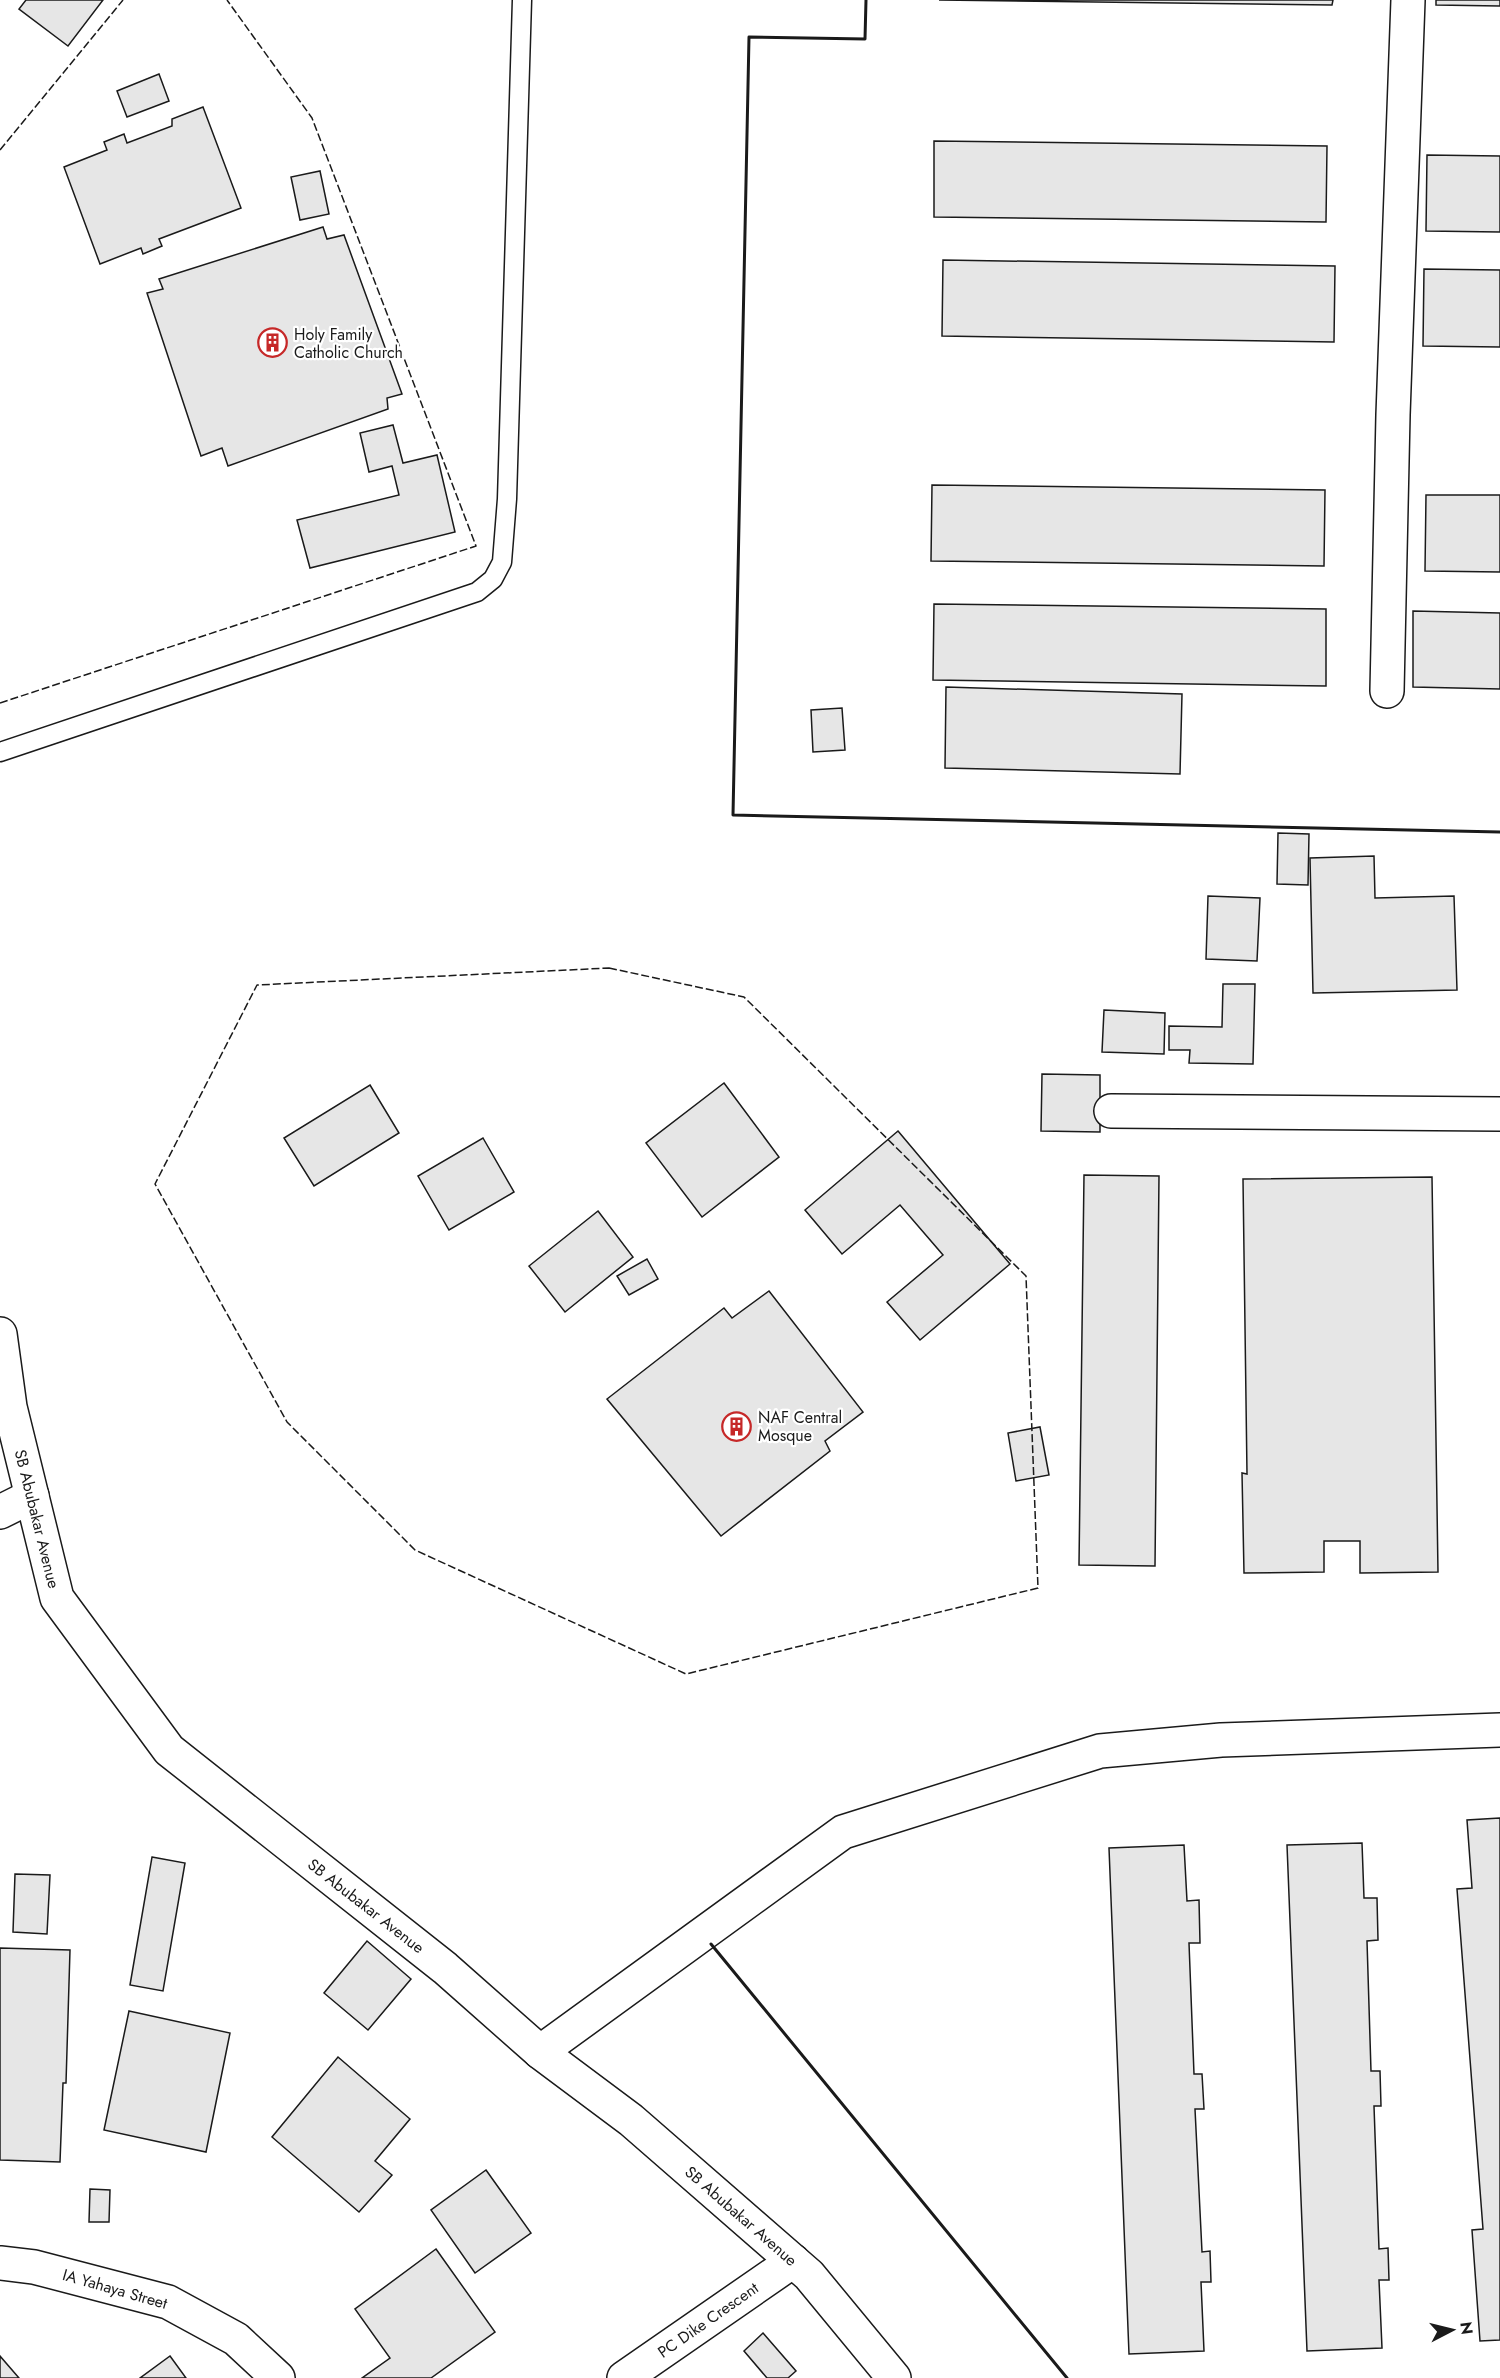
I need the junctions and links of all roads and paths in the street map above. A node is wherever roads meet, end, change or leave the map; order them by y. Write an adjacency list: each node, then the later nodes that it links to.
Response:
1 (522, 0): 4 (lane)
2 (1408, 0): 3 (street)
3 (1387, 691)
4 (0, 753)
5 (1110, 1111): 6 (street)
6 (1500, 1114)
7 (0, 1334): 8 (street, SB Abubakar Avenue)
8 (32, 1496): 9 (street); 11 (street, SB Abubakar Avenue)
9 (0, 1512)
10 (1500, 1730): 11 (street)
11 (540, 2052): 12 (street, SB Abubakar Avenue)
12 (793, 2261): 15 (street, PC Dike Crescent); 16 (street, SB Abubakar Avenue)
13 (0, 2263): 14 (street, IA Yahaya Street)
14 (279, 2378)
15 (624, 2378)
16 (894, 2378)

